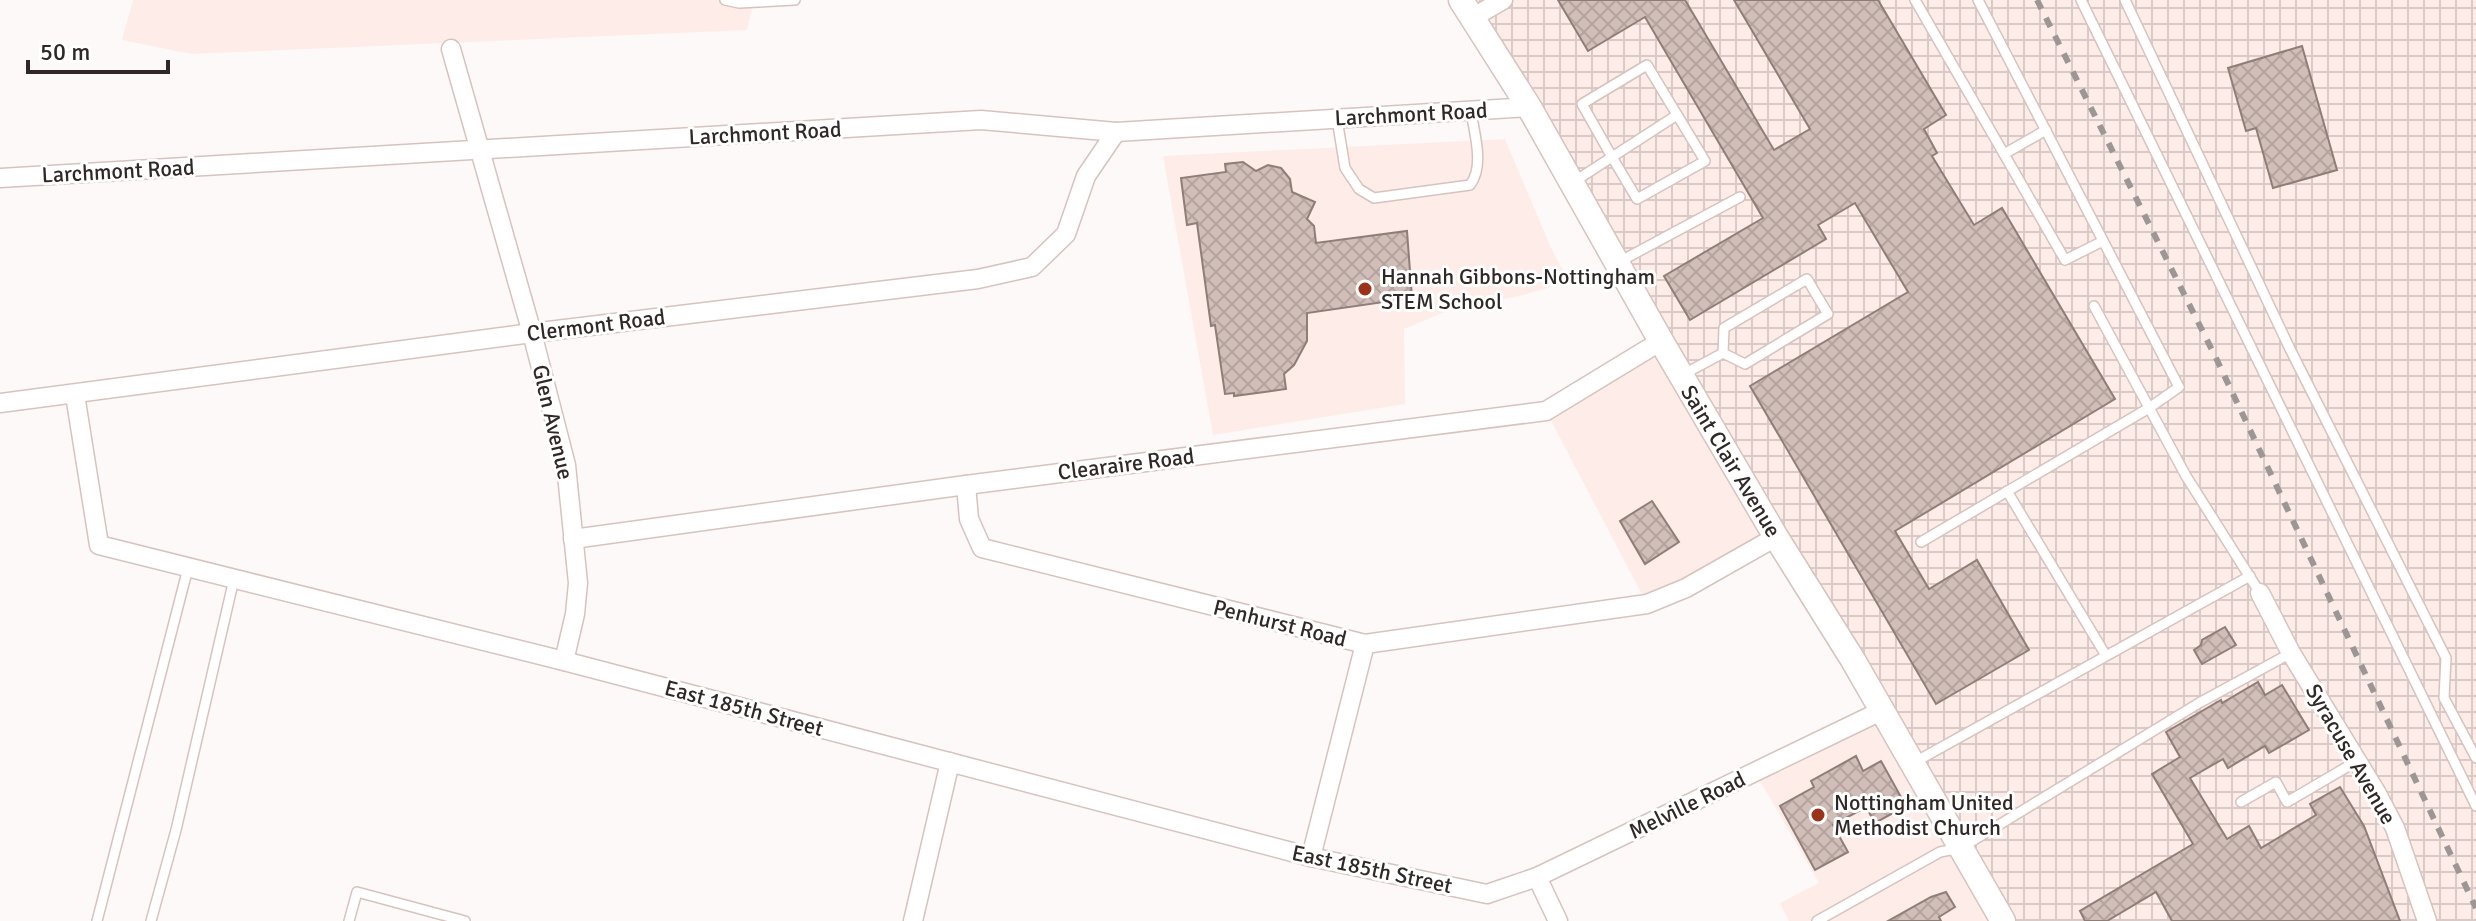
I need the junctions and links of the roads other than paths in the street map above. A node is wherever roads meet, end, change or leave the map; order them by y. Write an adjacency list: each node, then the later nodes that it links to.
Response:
1 (725, 0): 2 (lane)
2 (795, 0)
3 (1503, 0): 8 (street)
4 (1915, 0): 17 (lane)
5 (1978, 0): 14 (lane)
6 (2081, 0): 51 (lane)
7 (2125, 0): 46 (lane)
8 (1467, 9): 10 (street, Saint Clair Avenue)
9 (451, 49): 16 (street, Glen Avenue)
10 (1529, 107): 11 (street, Larchmont Road); 20 (street, Saint Clair Avenue)
11 (1471, 111): 13 (street, Larchmont Road); 13 (lane)
12 (1677, 115): 18 (lane); 18 (lane); 18 (lane)
13 (1337, 119): 15 (street, Larchmont Road)
14 (2046, 130): 17 (lane); 22 (lane)
15 (1116, 132): 16 (street, Larchmont Road); 25 (street, Clermont Road)
16 (480, 150): 19 (street, Larchmont Road); 25 (street, Glen Avenue)
17 (2004, 154): 22 (lane)
18 (1612, 157): 20 (lane)
19 (0, 178)
20 (1572, 183): 23 (street, Saint Clair Avenue)
21 (1740, 197): 23 (lane)
22 (2103, 241): 31 (lane)
23 (1617, 263): 26 (street, Saint Clair Avenue)
24 (2094, 306): 31 (lane)
25 (532, 333): 29 (street, Clermont Road); 35 (street, Glen Avenue)
26 (1661, 341): 28 (street, Saint Clair Avenue); 32 (street, Clearaire Road)
27 (1723, 353): 27 (lane); 28 (lane)
28 (1681, 376): 34 (street, Saint Clair Avenue)
29 (75, 395): 30 (street, Clermont Road); 37 (street, East 185th Street)
30 (0, 403)
31 (2149, 408): 33 (lane); 38 (lane)
32 (966, 485): 35 (street, Clearaire Road); 41 (street, Penhurst Road)
33 (2007, 491): 36 (lane); 43 (lane)
34 (1776, 537): 41 (street, Penhurst Road); 45 (street, Saint Clair Avenue)
35 (573, 539): 44 (street, Glen Avenue)
36 (1921, 542)
37 (188, 568): 39 (street, East 185th Street); 55 (lane)
38 (2250, 576): 40 (lane); 43 (lane)
39 (234, 579): 44 (street, East 185th Street); 56 (lane)
40 (2260, 593): 42 (street, Syracuse Avenue)
41 (1365, 644): 53 (street)
42 (2291, 653): 47 (street, Syracuse Avenue); 52 (lane)
43 (2105, 654): 49 (lane)
44 (564, 661): 48 (street, East 185th Street)
45 (1881, 711): 49 (street, Saint Clair Avenue); 54 (street, Melville Road)
46 (2476, 758)
47 (2357, 761): 50 (lane); 63 (street, Syracuse Avenue)
48 (950, 762): 53 (street, East 185th Street); 59 (street)
49 (1912, 763): 52 (street, Saint Clair Avenue)
50 (2241, 802)
51 (2476, 806)
52 (1961, 848): 61 (lane); 62 (street, Saint Clair Avenue)
53 (1311, 857): 54 (street, East 185th Street)
54 (1537, 877): 60 (street)
55 (97, 921)
56 (151, 921)
57 (349, 921): 58 (lane)
58 (465, 921)
59 (913, 921)
60 (1558, 921)
61 (1817, 921)
62 (2003, 921)
63 (2427, 921)

